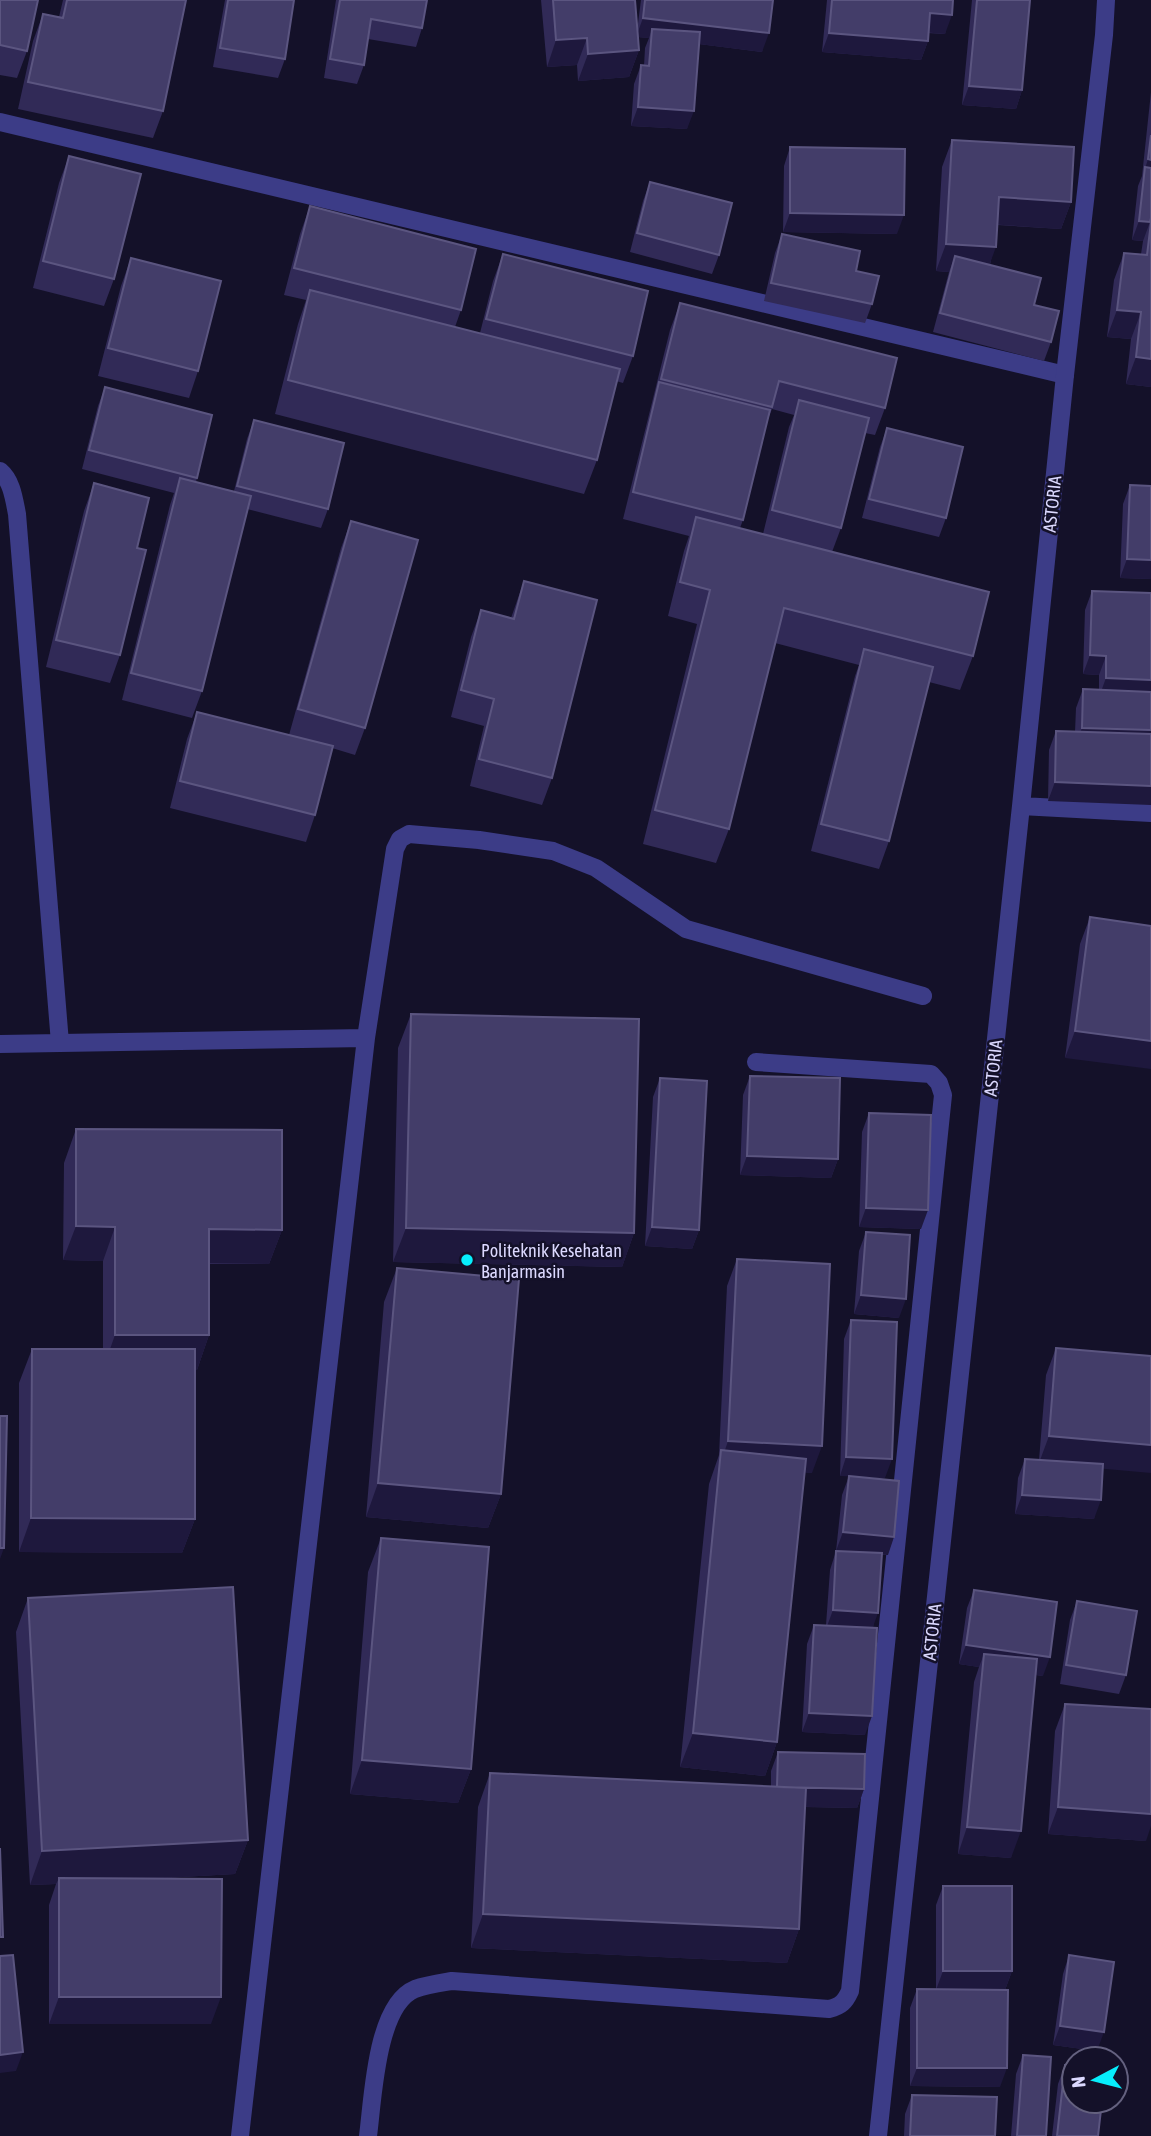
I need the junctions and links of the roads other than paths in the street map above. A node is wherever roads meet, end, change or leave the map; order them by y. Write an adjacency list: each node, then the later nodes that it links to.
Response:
1 (1106, 0): 3 (street, ASTORIA)
2 (0, 122): 3 (street)
3 (1065, 375): 5 (street, ASTORIA)
4 (0, 471): 9 (street)
5 (1021, 806): 6 (street); 14 (street, ASTORIA)
6 (1151, 813)
7 (923, 996): 8 (street)
8 (366, 1038): 9 (street); 12 (street)
9 (60, 1043): 10 (street)
10 (0, 1044)
11 (755, 1062): 13 (street)
12 (240, 2136)
13 (368, 2136)
14 (878, 2136)

